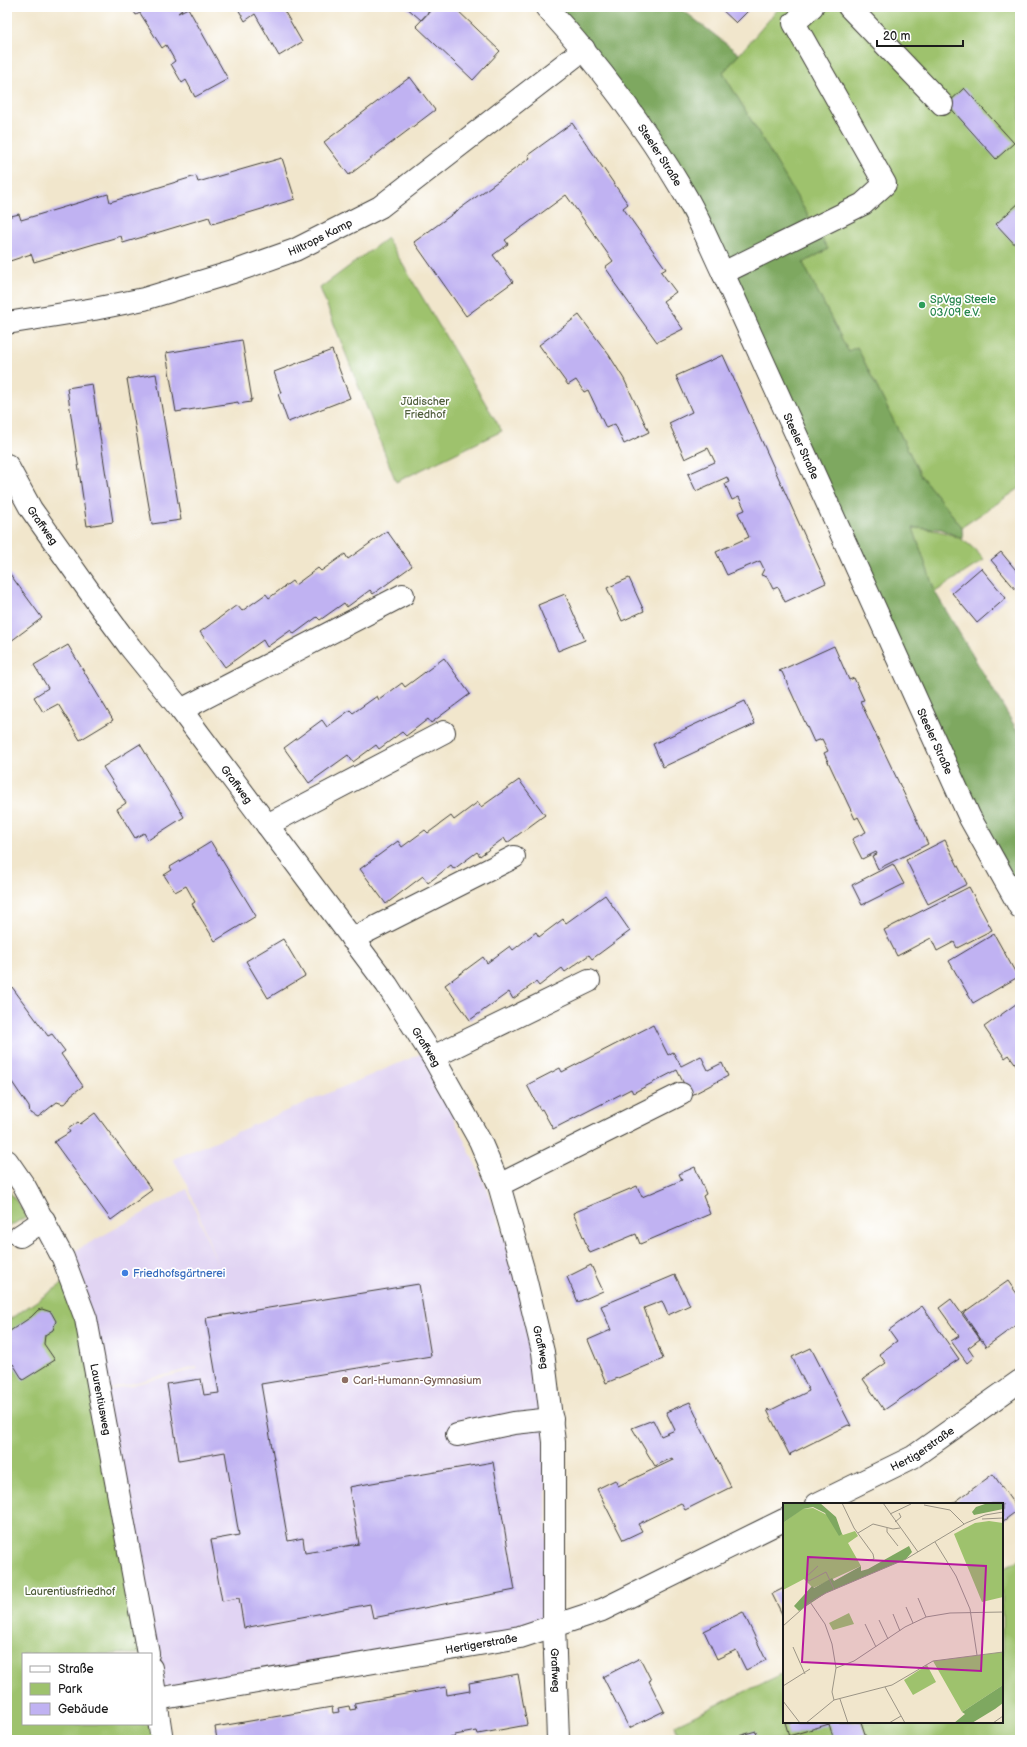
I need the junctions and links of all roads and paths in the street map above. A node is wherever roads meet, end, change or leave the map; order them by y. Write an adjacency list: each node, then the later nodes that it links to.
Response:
1 (546, 7): 4 (street, Steeler Straße)
2 (812, 7): 6 (street)
3 (849, 7): 5 (street)
4 (584, 49): 6 (street, Steeler Straße); 7 (street, Hiltrops Kamp)
5 (942, 104)
6 (723, 272): 14 (street, Steeler Straße)
7 (7, 323)
8 (7, 465): 10 (street, Graffweg)
9 (402, 595): 10 (street)
10 (181, 710): 12 (street, Graffweg)
11 (444, 732): 12 (street)
12 (267, 825): 15 (street, Graffweg)
13 (514, 857): 15 (street)
14 (1020, 907)
15 (352, 939): 17 (street, Graffweg)
16 (589, 981): 17 (street)
17 (433, 1057): 20 (street, Graffweg)
18 (680, 1094): 20 (street)
19 (7, 1161): 21 (street, Laurentiusweg)
20 (499, 1185): 24 (street, Graffweg)
21 (44, 1220): 22 (street); 29 (street, Laurentiusweg)
22 (20, 1236)
23 (1020, 1381): 26 (street, Hertigerstraße)
24 (552, 1419): 25 (street); 28 (street, Graffweg)
25 (457, 1434)
26 (819, 1503)
27 (783, 1520): 28 (street, Hertigerstraße)
28 (554, 1625): 31 (street, Hertigerstraße); 33 (street, Graffweg)
29 (148, 1653)
30 (152, 1673): 31 (street)
31 (157, 1699): 32 (street)
32 (162, 1740)
33 (558, 1740)

